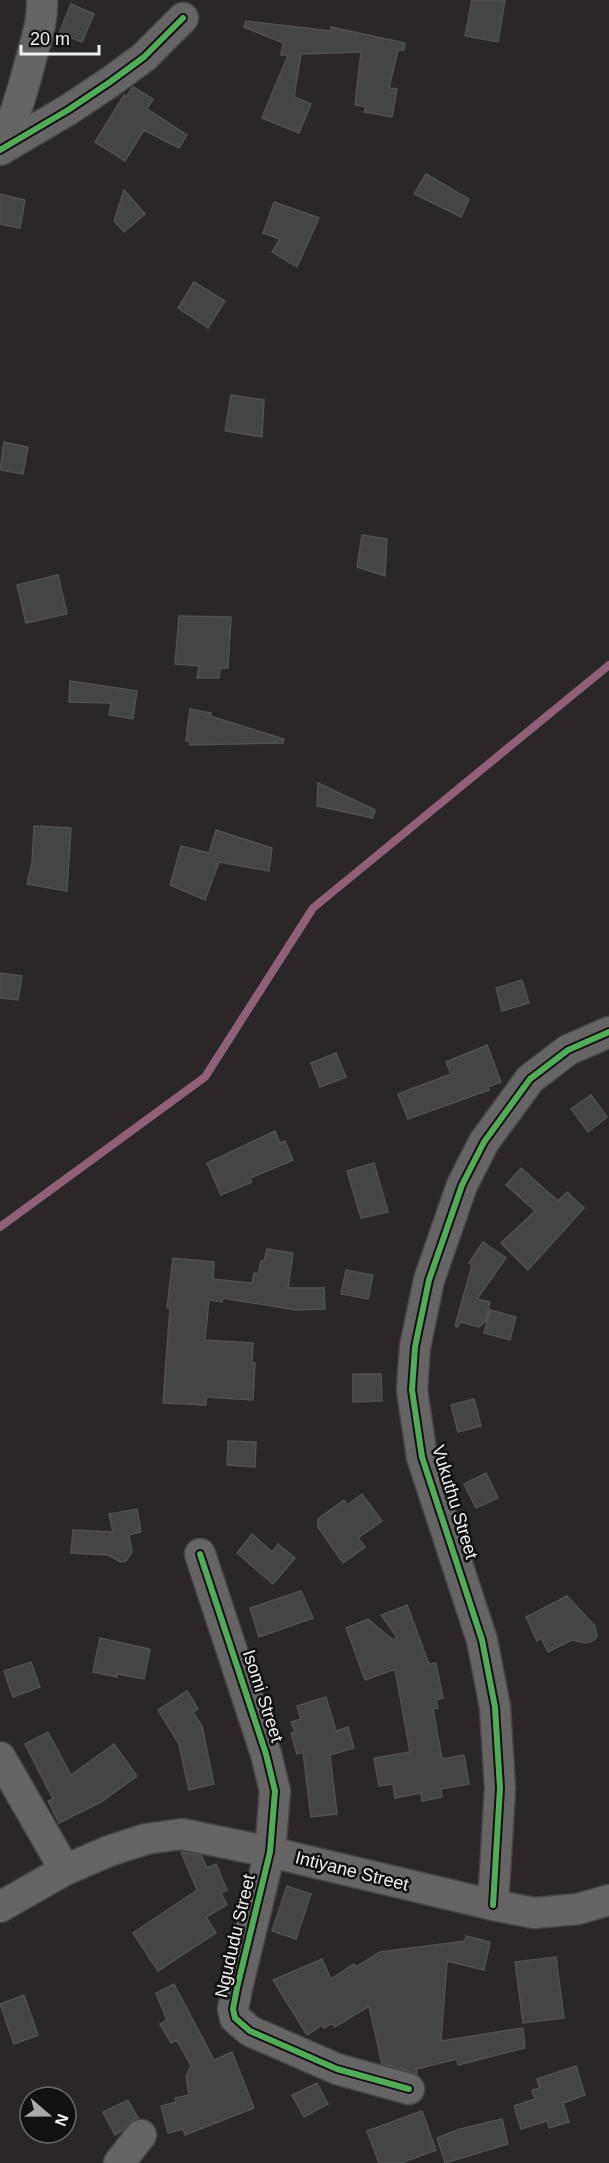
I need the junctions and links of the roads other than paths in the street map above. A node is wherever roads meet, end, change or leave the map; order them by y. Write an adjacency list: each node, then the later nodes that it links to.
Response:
1 (42, 0): 3 (street)
2 (183, 18): 3 (street)
3 (1, 149)
4 (609, 1032): 10 (street, Vukuthu Street)
5 (200, 1554): 7 (street, Isomi Street)
6 (0, 1757): 8 (street)
7 (270, 1852): 8 (street, Intiyane Street); 10 (street, Intiyane Street); 12 (street, Ngududu Street)
8 (65, 1870): 11 (street, Intiyane Street)
9 (609, 1900): 10 (street, Intiyane Street)
10 (493, 1905)
11 (0, 1907)
12 (409, 2089)
13 (141, 2135): 14 (street)
14 (119, 2163)

